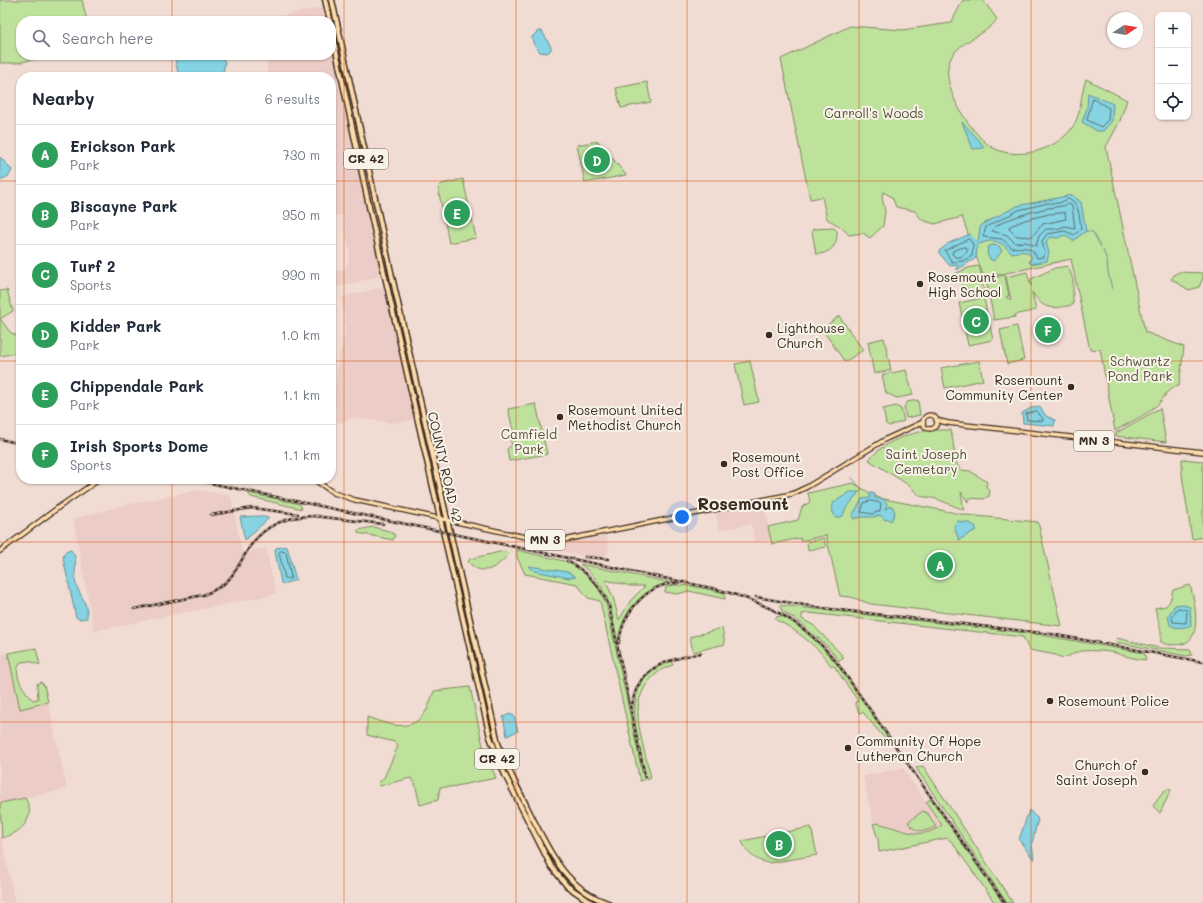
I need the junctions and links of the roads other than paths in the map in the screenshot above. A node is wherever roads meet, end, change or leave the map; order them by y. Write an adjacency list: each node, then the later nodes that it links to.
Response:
1 (325, 0): 3 (highway)
2 (332, 0): 4 (highway, COUNTY ROAD 42 / CR 42)
3 (329, 16)
4 (335, 16)
5 (336, 19): 8 (highway, COUNTY ROAD 42 / CR 42)
6 (336, 50): 7 (highway, COUNTY ROAD 42 / CR 42)
7 (356, 142): 8 (highway); 9 (highway, COUNTY ROAD 42 / CR 42)
8 (371, 183): 10 (highway, COUNTY ROAD 42 / CR 42)
9 (402, 351): 10 (highway); 18 (highway, COUNTY ROAD 42 / CR 42)
10 (420, 401): 19 (highway, COUNTY ROAD 42 / CR 42)
11 (936, 420): 12 (main road); 13 (main road); 14 (main road)
12 (948, 423): 14 (main road); 15 (main road, MN 3)
13 (924, 424): 14 (main road); 19 (main road, MN 3)
14 (936, 425)
15 (1203, 452)
16 (92, 484): 20 (main road)
17 (320, 484): 18 (main road, MN 3)
18 (441, 519): 19 (main road, MN 3); 21 (highway, COUNTY ROAD 42 / CR 42)
19 (448, 521): 22 (highway, COUNTY ROAD 42 / CR 42)
20 (0, 550)
21 (592, 903)
22 (608, 903)

